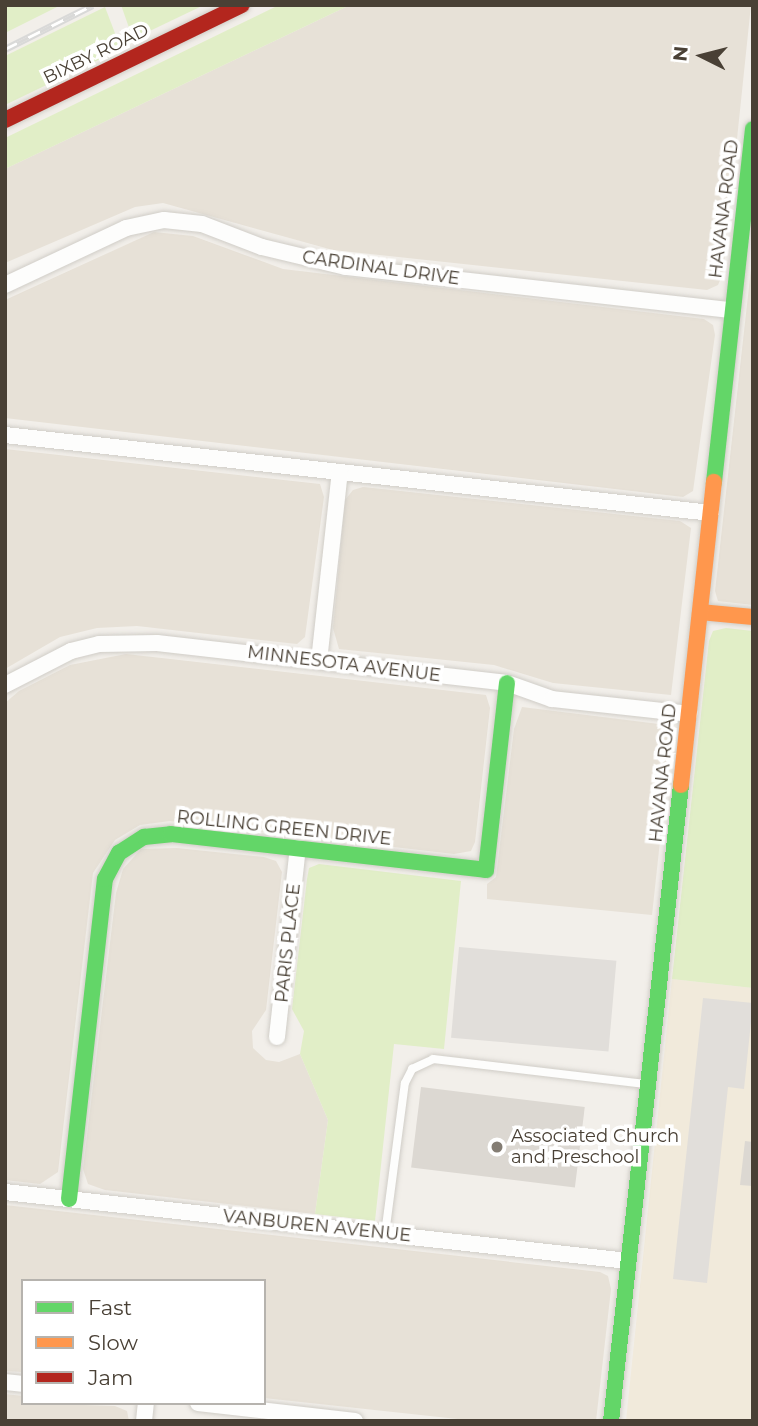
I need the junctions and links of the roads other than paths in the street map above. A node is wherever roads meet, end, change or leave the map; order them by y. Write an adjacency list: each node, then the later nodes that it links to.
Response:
1 (242, 5): 2 (street, BIXBY ROAD)
2 (5, 120)
3 (753, 129): 5 (street, HAVANA ROAD)
4 (5, 285): 5 (street, CARDINAL DRIVE)
5 (732, 310): 8 (street, HAVANA ROAD)
6 (5, 435): 7 (street)
7 (340, 472): 8 (street); 11 (street)
8 (711, 513): 9 (street, HAVANA ROAD)
9 (700, 612): 10 (street); 14 (street, HAVANA ROAD)
10 (753, 617)
11 (318, 661): 12 (street, MINNESOTA AVENUE); 13 (street, MINNESOTA AVENUE)
12 (507, 683): 14 (street, MINNESOTA AVENUE); 15 (street, ROLLING GREEN DRIVE)
13 (5, 685)
14 (689, 714): 17 (street, HAVANA ROAD)
15 (298, 848): 16 (street, PARIS PLACE); 19 (street, ROLLING GREEN DRIVE)
16 (277, 1037)
17 (648, 1084): 20 (lane); 21 (street, HAVANA ROAD)
18 (5, 1192): 19 (street, VANBUREN AVENUE)
19 (69, 1199): 20 (street, VANBUREN AVENUE)
20 (385, 1234): 21 (street, VANBUREN AVENUE)
21 (628, 1261): 24 (street, HAVANA ROAD)
22 (215, 1405): 23 (street)
23 (355, 1421)
24 (611, 1421)

